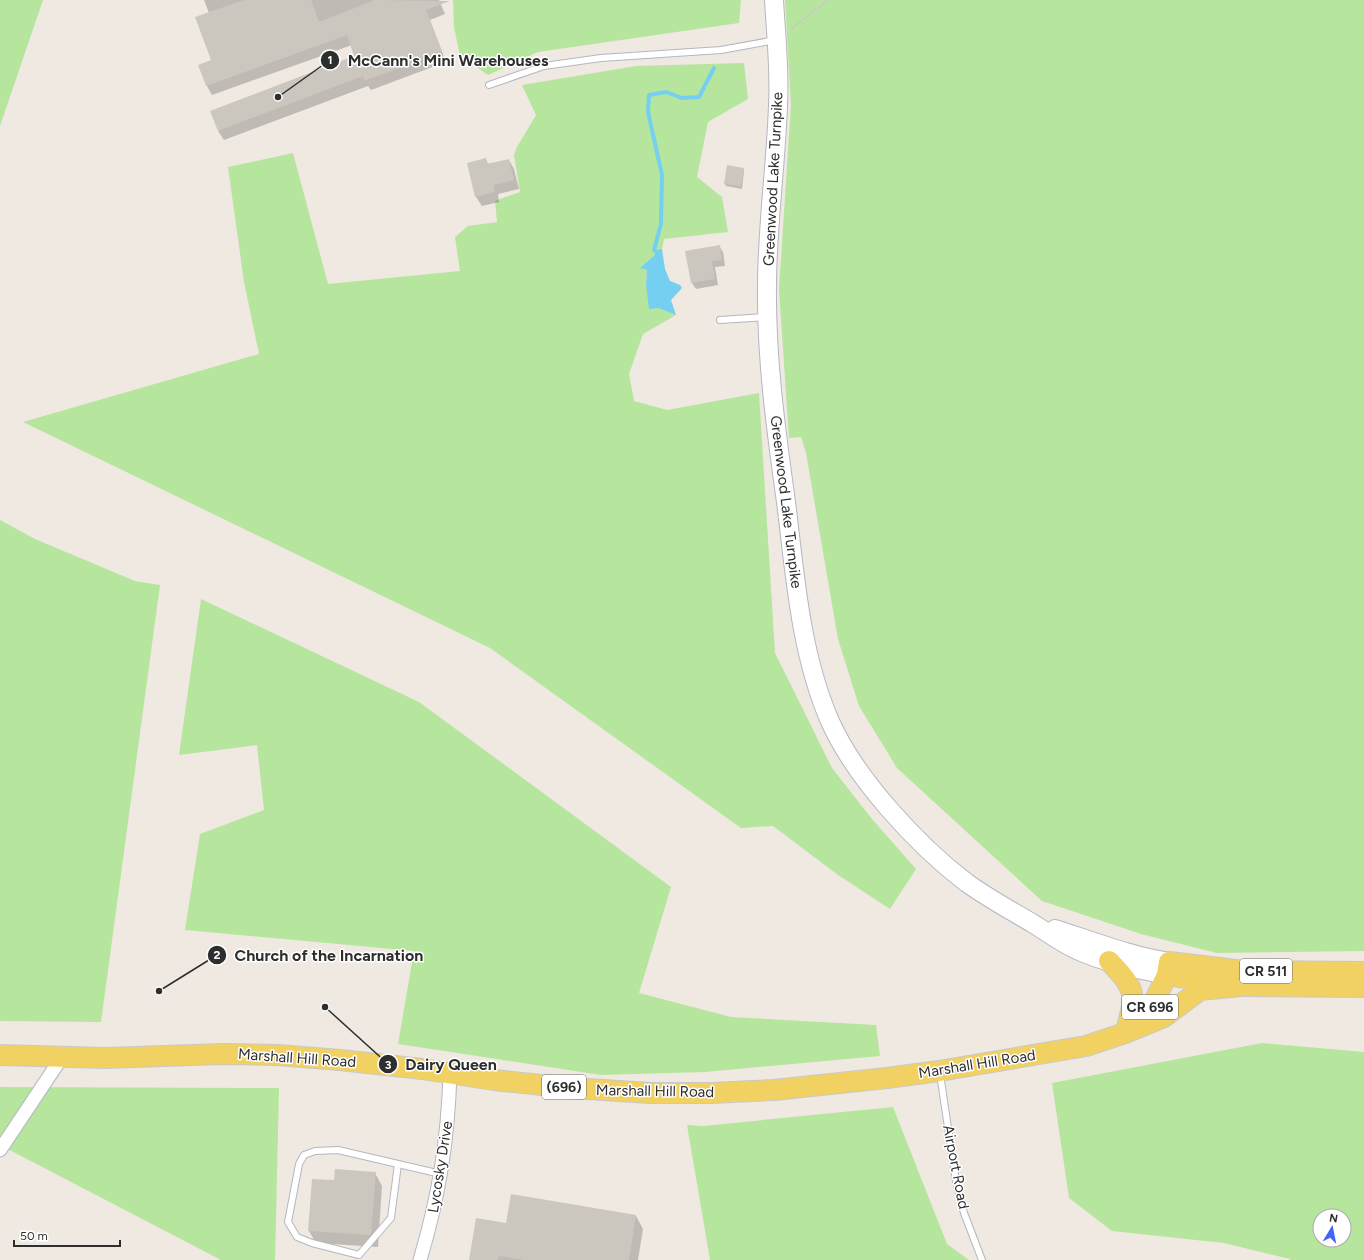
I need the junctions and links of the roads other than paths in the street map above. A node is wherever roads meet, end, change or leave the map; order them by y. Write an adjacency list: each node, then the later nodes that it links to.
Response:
1 (774, 0): 2 (main road, Greenwood Lake Turnpike / CR 511)
2 (776, 40): 3 (lane); 4 (main road, Greenwood Lake Turnpike / CR 511)
3 (489, 86)
4 (768, 317): 5 (lane); 6 (main road, Greenwood Lake Turnpike / CR 511)
5 (720, 320)
6 (1022, 917): 7 (main road, Greenwood Lake Turnpike / CR 511); 8 (main road, Greenwood Lake Turnpike / CR 511)
7 (1109, 961): 8 (main road, Greenwood Lake Turnpike / CR 511); 12 (main road)
8 (1168, 969): 9 (main road, Greenwood Lake Turnpike / CR 511); 10 (main road, Greenwood Lake Turnpike / CR 511); 12 (main road, Marshall Hill Road / CR 696)
9 (1364, 972)
10 (1241, 986): 11 (main road, Greenwood Lake Turnpike / CR 511); 12 (main road)
11 (1364, 987)
12 (1125, 1033): 15 (main road, Marshall Hill Road / (696))
13 (0, 1055): 14 (main road, Marshall Hill Road / (696))
14 (62, 1057): 16 (main road, Marshall Hill Road / (696)); 17 (street)
15 (939, 1071): 16 (main road, Marshall Hill Road / (696)); 21 (lane, Airport Road)
16 (450, 1073): 19 (street, Lycosky Drive)
17 (0, 1150)
18 (398, 1164): 18 (lane); 19 (lane)
19 (441, 1174): 20 (street, Lycosky Drive)
20 (420, 1260)
21 (982, 1260)

